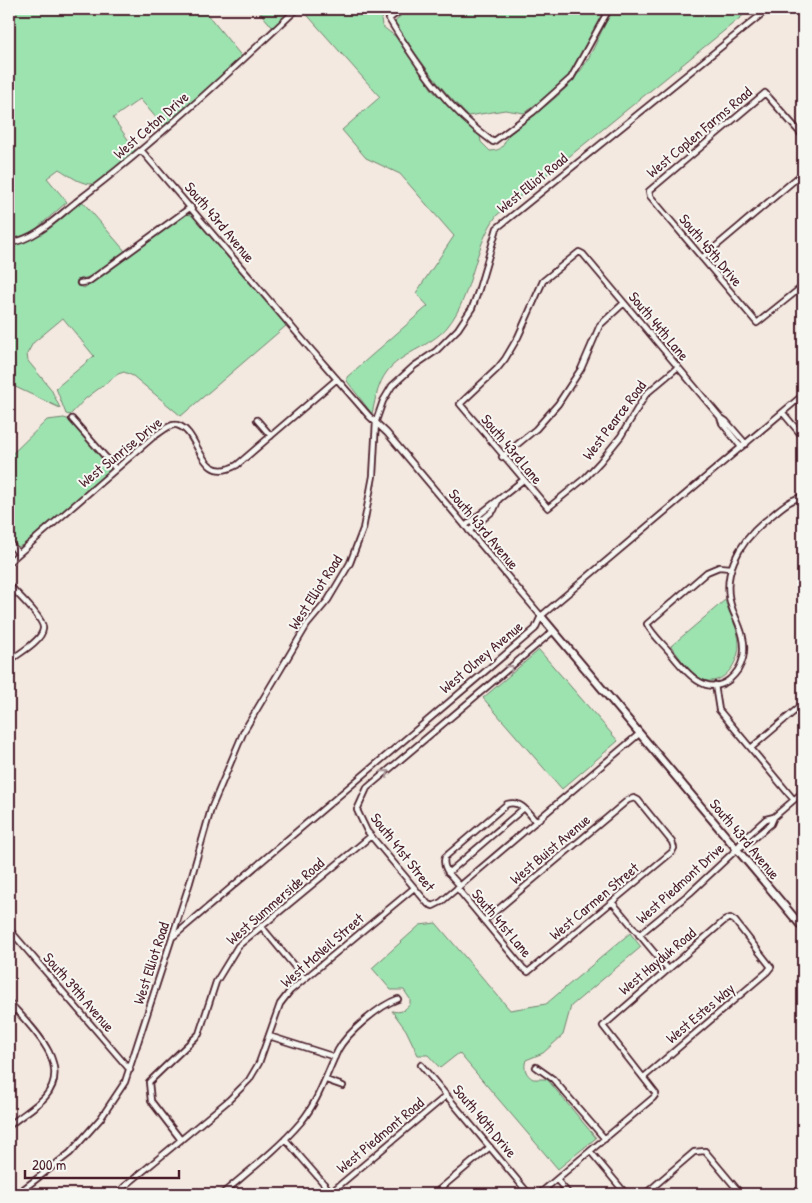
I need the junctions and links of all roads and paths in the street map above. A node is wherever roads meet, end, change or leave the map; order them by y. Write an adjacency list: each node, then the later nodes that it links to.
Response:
1 (298, 9): 6 (street, West Ceton Drive)
2 (402, 9): 3 (street)
3 (609, 9)
4 (768, 9): 22 (street, West Elliot Road)
5 (803, 136): 8 (street, West Coplen Farms Road)
6 (141, 150): 9 (street, South 43rd Avenue); 10 (street, West Ceton Drive)
7 (803, 173): 11 (street)
8 (648, 192): 11 (street, South 45th Drive)
9 (191, 207): 12 (street); 16 (street, South 43rd Avenue)
10 (9, 243)
11 (702, 258): 13 (street, South 45th Drive)
12 (80, 283)
13 (803, 286)
14 (624, 303): 15 (street, South 44th Lane); 18 (street, South 44th Lane); 26 (street)
15 (678, 367): 25 (street, South 44th Lane); 31 (street, West Pearce Road)
16 (336, 379): 22 (street, South 43rd Avenue); 23 (street, West Sunrise Drive)
17 (803, 395): 19 (street, West Olney Avenue)
18 (460, 404): 26 (street, South 43rd Lane)
19 (783, 412): 24 (street); 25 (street, West Olney Avenue)
20 (72, 419): 27 (street)
21 (257, 420): 23 (street)
22 (376, 420): 34 (street, South 43rd Avenue); 64 (street, West Elliot Road)
23 (271, 436): 27 (street, West Sunrise Drive)
24 (803, 437)
25 (744, 446): 41 (street, West Olney Avenue)
26 (502, 457): 28 (street, South 43rd Lane)
27 (116, 469): 37 (street, West Sunrise Drive)
28 (522, 481): 30 (street); 31 (street, South 43rd Lane)
29 (803, 497): 39 (street)
30 (498, 501): 32 (street); 33 (street)
31 (548, 508)
32 (482, 511): 33 (street); 34 (street)
33 (486, 516): 35 (street)
34 (465, 526): 35 (street, South 43rd Avenue)
35 (469, 531): 41 (street, South 43rd Avenue)
36 (9, 542): 37 (street)
37 (18, 553): 38 (street, West Sunrise Drive)
38 (9, 562)
39 (731, 568): 44 (street); 44 (street)
40 (9, 585): 43 (street)
41 (540, 616): 42 (street, South 43rd Avenue); 64 (street, West Olney Avenue)
42 (552, 632): 46 (street, South 43rd Avenue); 53 (street, South 41st Street, one-way to 42)
43 (9, 661)
44 (715, 685): 47 (street)
45 (803, 704): 47 (street)
46 (639, 734): 52 (street); 54 (street, South 43rd Avenue)
47 (751, 748): 50 (street)
48 (803, 792): 50 (street)
49 (634, 798): 58 (street, West Carmen Street); 59 (street, West Buist Avenue)
50 (794, 800): 54 (street, West Piedmont Drive)
51 (524, 808): 52 (street); 55 (street); 55 (street)
52 (536, 822): 56 (street)
53 (371, 836): 57 (street, South 41st Street); 60 (street, West Summerside Road)
54 (737, 849): 61 (street, South 43rd Avenue); 63 (street, West Piedmont Drive)
55 (448, 872): 56 (street, South 41st Lane)
56 (459, 887): 57 (street, South 41st Street); 59 (street, South 41st Lane)
57 (414, 888): 68 (street, West McNeil Street)
58 (612, 902): 63 (street); 67 (street, West Carmen Street)
59 (484, 921): 67 (street, South 41st Lane)
60 (261, 926): 68 (street); 85 (street, West Summerside Road)
61 (803, 928)
62 (9, 929): 77 (street, South 39th Avenue)
63 (640, 935): 66 (street)
64 (173, 937): 77 (street, West Elliot Road)
65 (771, 967): 66 (street, West Hayduk Road); 78 (street, West Estes Way)
66 (668, 969): 78 (street, West Hayduk Road)
67 (528, 972)
68 (304, 978): 73 (street, West McNeil Street)
69 (398, 999): 74 (street)
70 (9, 1002): 71 (street)
71 (15, 1010): 72 (street); 82 (street)
72 (9, 1015)
73 (269, 1036): 74 (street); 85 (street, West McNeil Street)
74 (335, 1057): 79 (street)
75 (421, 1065): 81 (street, South 40th Drive)
76 (536, 1067): 84 (street)
77 (130, 1070): 91 (street, West Elliot Road)
78 (644, 1077): 84 (street)
79 (326, 1080): 80 (street); 83 (street)
80 (343, 1086)
81 (447, 1095): 86 (street, South 40th Drive); 90 (street, West Piedmont Road)
82 (9, 1126)
83 (285, 1139): 90 (street); 92 (street)
84 (604, 1139): 87 (street)
85 (181, 1140): 89 (street, West McNeil Street)
86 (490, 1147): 93 (street); 94 (street, South 40th Drive)
87 (590, 1151): 88 (street); 97 (street)
88 (556, 1180): 95 (street); 96 (street)
89 (121, 1193)
90 (330, 1193)
91 (17, 1194)
92 (222, 1194)
93 (434, 1194)
94 (529, 1194)
95 (539, 1194)
96 (569, 1194)
97 (626, 1194)
98 (645, 1194): 99 (street)
99 (741, 1194)

